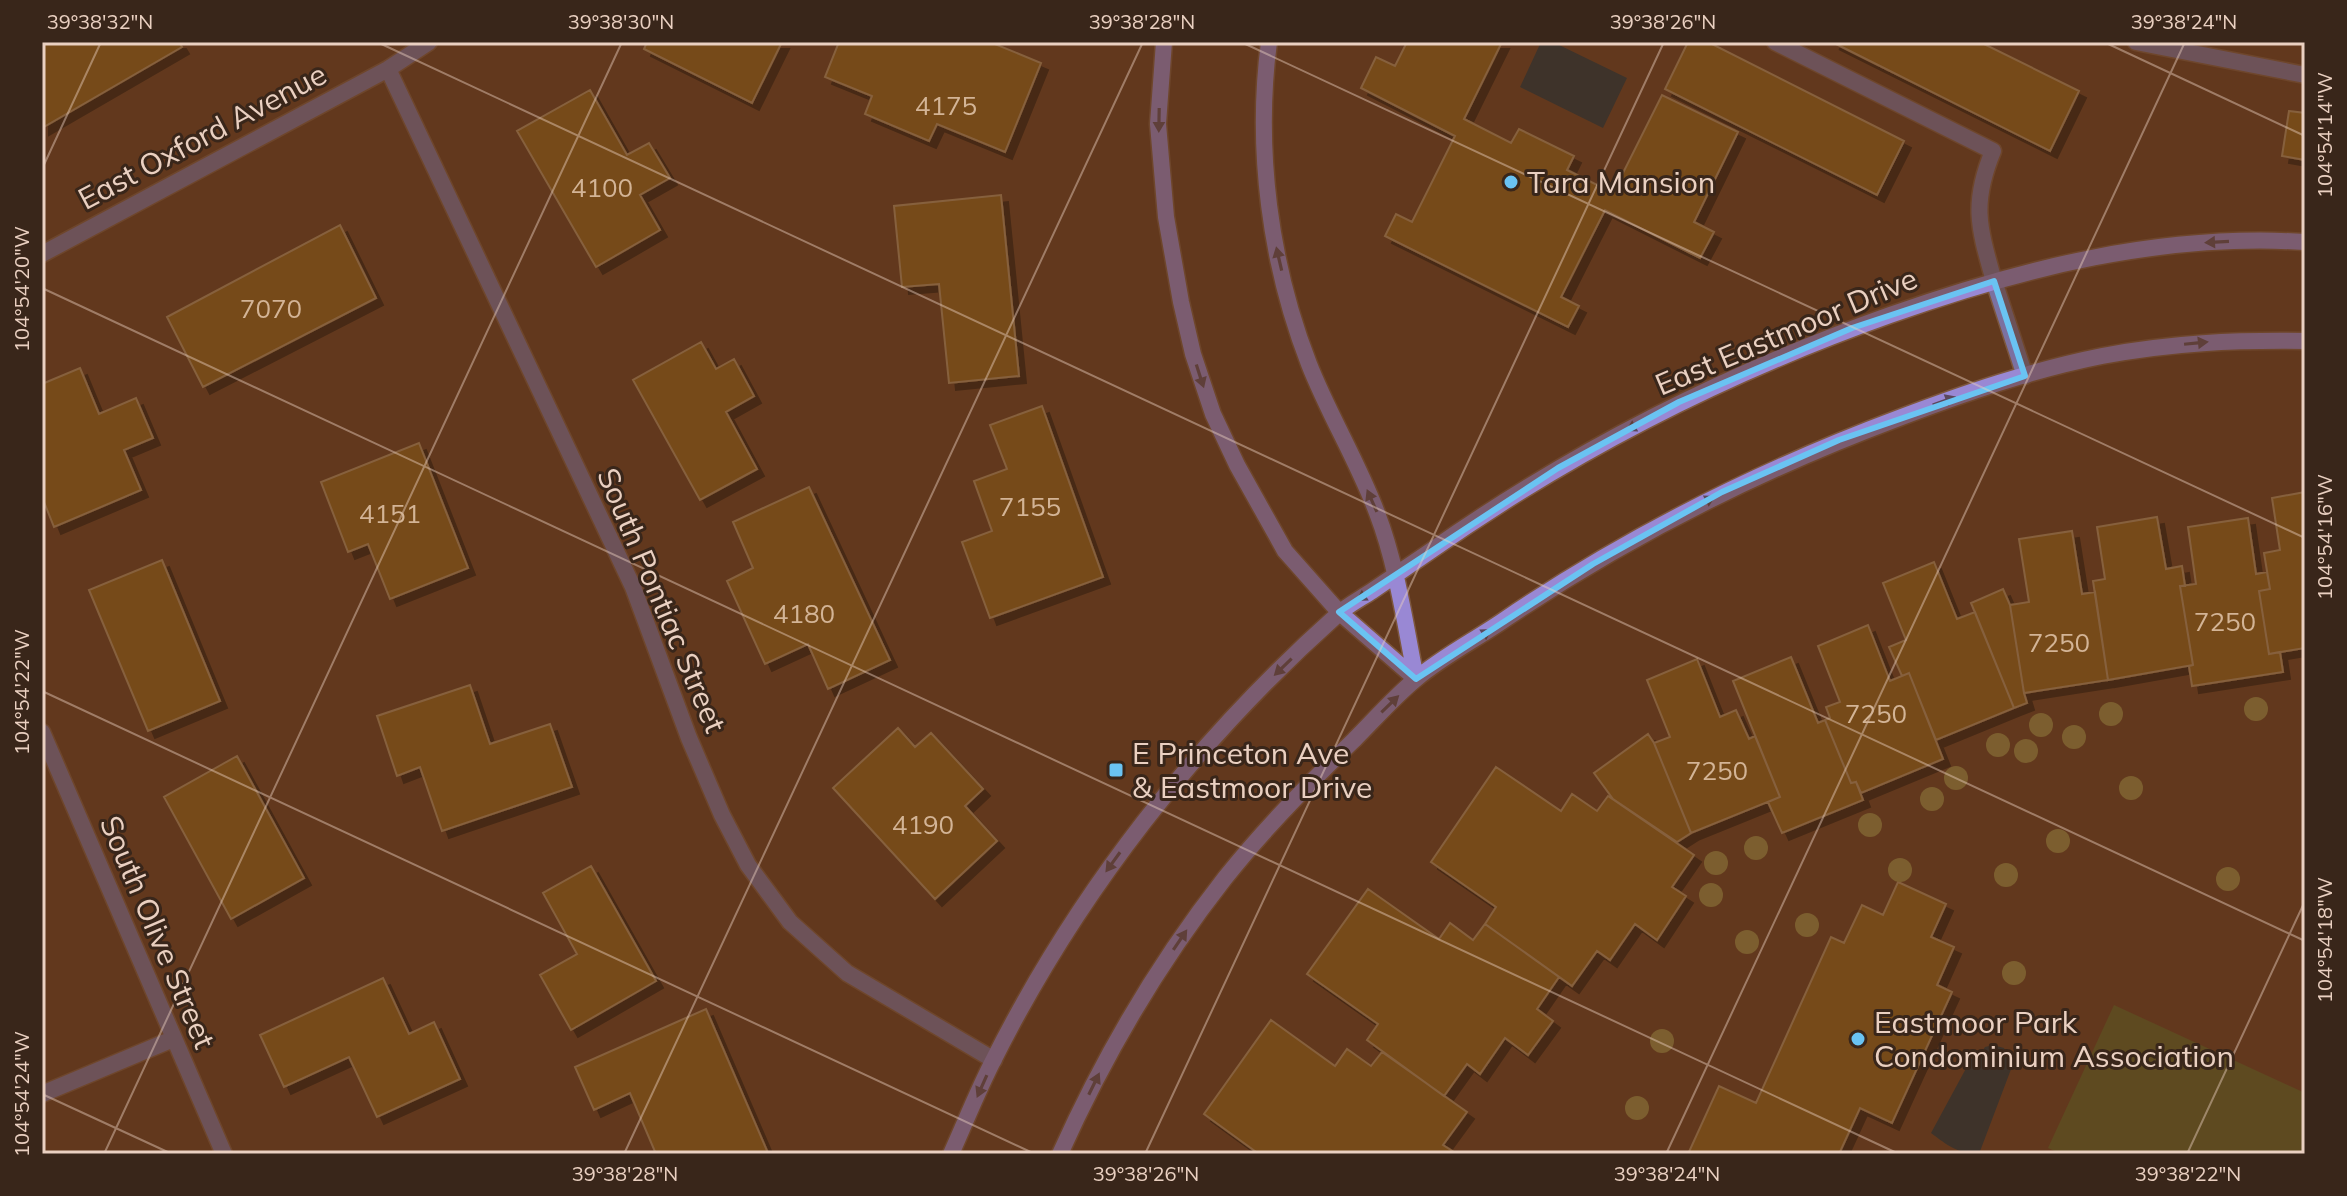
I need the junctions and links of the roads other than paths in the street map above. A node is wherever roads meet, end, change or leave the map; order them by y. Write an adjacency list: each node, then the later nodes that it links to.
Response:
1 (429, 42): 6 (street, East Oxford Avenue)
2 (1164, 42): 14 (main road, one-way to 14)
3 (1269, 42): 13 (main road, one-way to 3)
4 (1775, 42): 10 (street)
5 (2136, 42): 7 (street)
6 (388, 69): 9 (street, East Oxford Avenue); 18 (street, South Pontiac Street)
7 (2305, 75)
8 (2305, 242): 10 (main road, East Eastmoor Drive, one-way to 10)
9 (42, 254)
10 (1994, 281): 12 (street); 13 (main road, East Eastmoor Drive, one-way to 13)
11 (2305, 341): 12 (main road, one-way to 11)
12 (2025, 376): 15 (main road, one-way to 12)
13 (1395, 576): 14 (main road, East Eastmoor Drive, one-way to 14); 15 (main road)
14 (1339, 612): 15 (main road); 18 (main road, East Eastmoor Drive, one-way to 18)
15 (1416, 679): 22 (main road, one-way to 15)
16 (42, 732): 17 (street, South Olive Street)
17 (173, 1039): 19 (street); 20 (street, South Olive Street)
18 (994, 1060): 21 (main road, East Eastmoor Drive, one-way to 21)
19 (42, 1094)
20 (224, 1154)
21 (951, 1154)
22 (1060, 1154)

